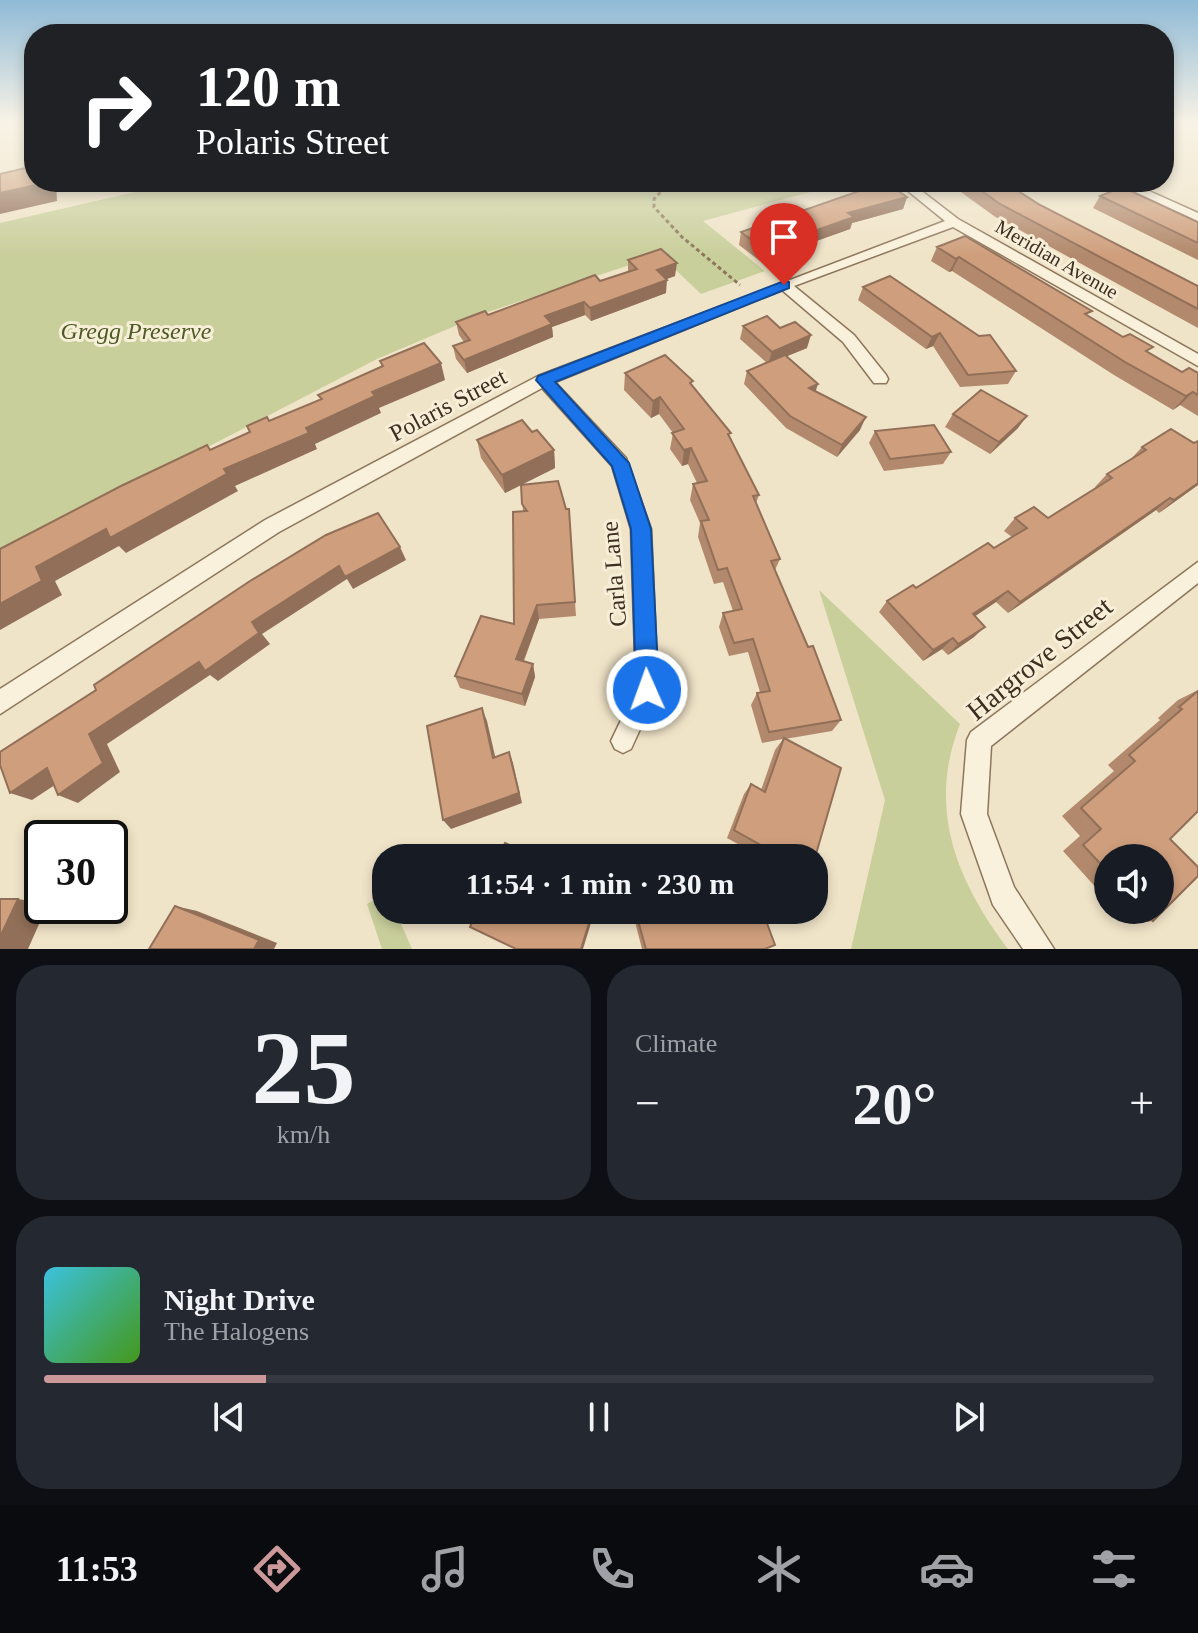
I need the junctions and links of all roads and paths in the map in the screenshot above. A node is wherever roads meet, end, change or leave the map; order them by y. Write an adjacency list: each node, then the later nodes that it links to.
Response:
1 (661, 192): 6 (path)
2 (916, 192): 5 (street, Meridian Avenue)
3 (1142, 192): 4 (street)
4 (1198, 218)
5 (954, 222): 7 (street, Polaris Street); 8 (street, Meridian Avenue)
6 (740, 285)
7 (784, 285): 9 (street); 10 (street, Polaris Street)
8 (1198, 361)
9 (880, 379)
10 (544, 380): 12 (street, Polaris Street); 13 (street, Carla Lane)
11 (1198, 571): 14 (street, Hargrove Street)
12 (0, 702)
13 (623, 741)
14 (1040, 949)

